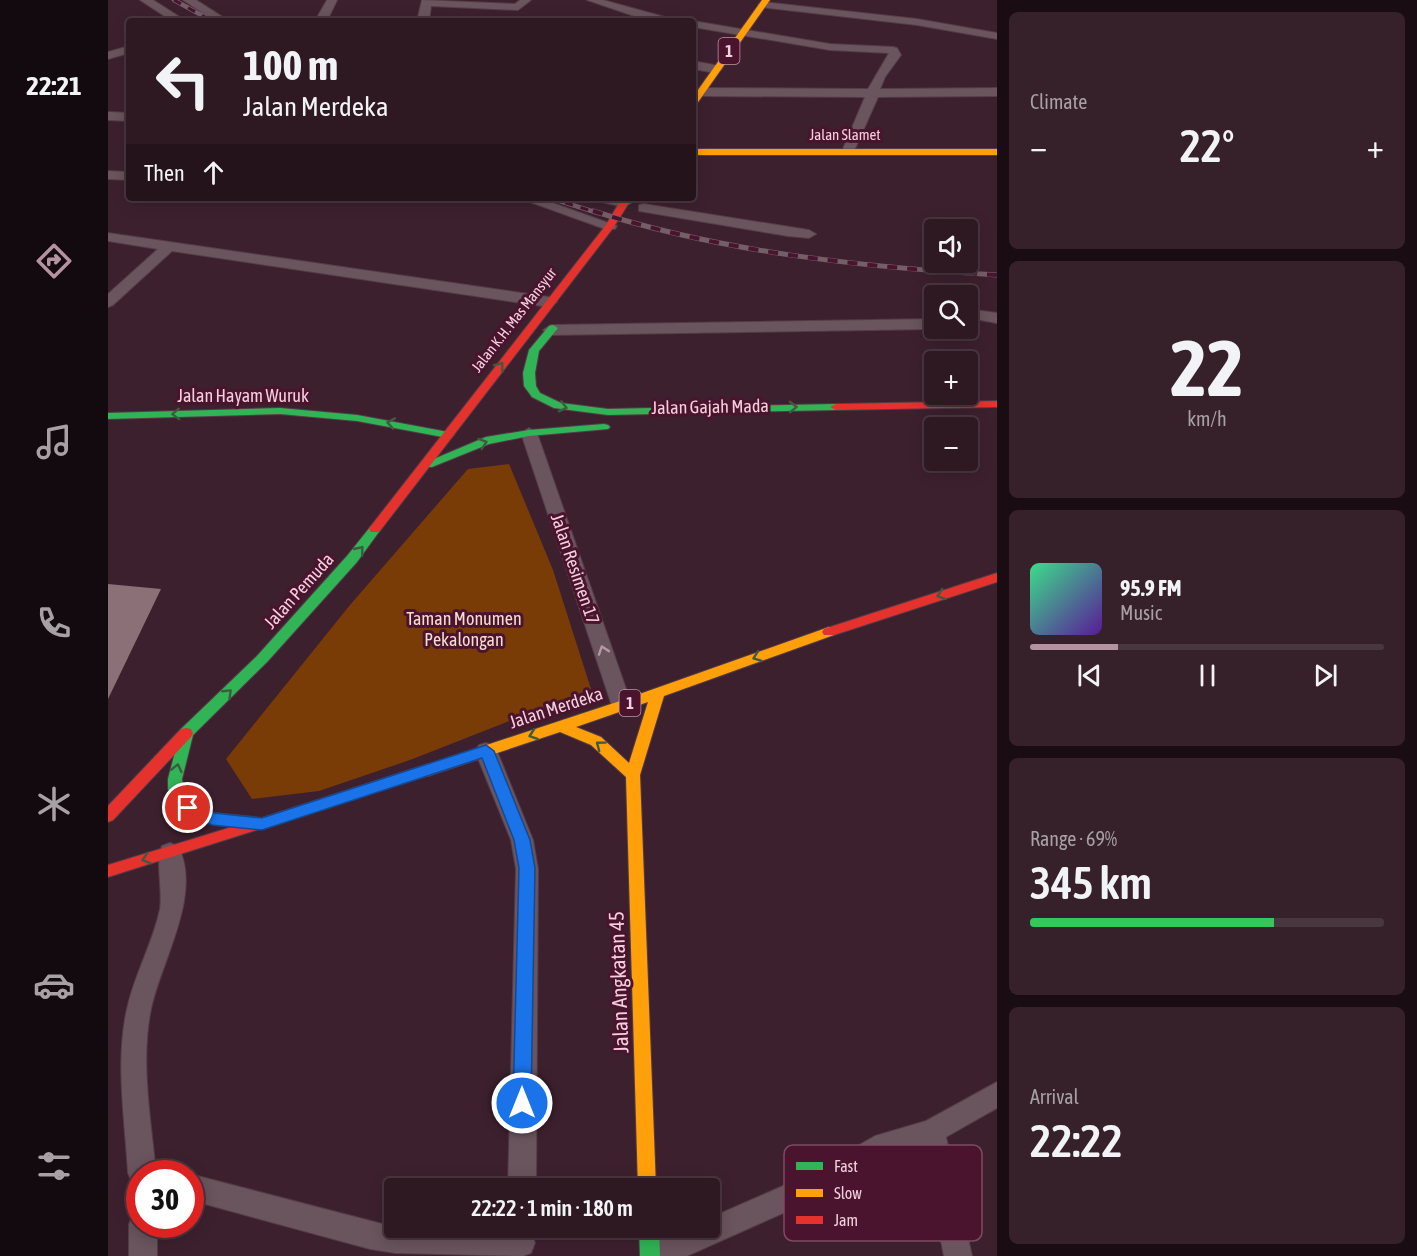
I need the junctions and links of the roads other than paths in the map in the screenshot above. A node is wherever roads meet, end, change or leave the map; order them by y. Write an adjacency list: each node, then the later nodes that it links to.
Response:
1 (145, 0): 8 (street)
2 (188, 0): 9 (street)
3 (333, 0): 10 (street)
4 (526, 0): 6 (street)
5 (592, 0): 12 (street)
6 (426, 1): 11 (street)
7 (764, 3): 15 (main road, 1); 16 (street)
8 (175, 18)
9 (218, 18)
10 (323, 18)
11 (423, 18)
12 (658, 18)
13 (997, 23): 16 (street)
14 (696, 24): 15 (street)
15 (743, 32): 21 (main road, 1); 23 (street)
16 (994, 35)
17 (126, 50): 18 (street)
18 (108, 57): 19 (street)
19 (126, 60)
20 (696, 66): 21 (street)
21 (717, 69): 24 (main road, 1)
22 (997, 92): 23 (street)
23 (873, 93): 24 (street); 27 (street)
24 (697, 97)
25 (108, 117): 26 (street)
26 (126, 117)
27 (848, 151): 28 (main road, Jalan Slamet); 29 (main road, Jalan Slamet)
28 (696, 152)
29 (997, 152)
30 (108, 175): 31 (street)
31 (126, 176)
32 (535, 201): 36 (street)
33 (625, 201): 36 (main road, Jalan K.H. Mas Mansyur)
34 (647, 203): 35 (main road); 37 (street)
35 (633, 223)
36 (610, 226): 41 (main road, Jalan K.H. Mas Mansyur)
37 (809, 234)
38 (108, 237): 39 (street)
39 (167, 248): 40 (street); 41 (street)
40 (108, 302)
41 (549, 302): 57 (main road, Jalan K.H. Mas Mansyur, one-way to 41)
42 (565, 312): 50 (main road, Jalan K.H. Mas Mansyur)
43 (924, 314): 49 (street)
44 (978, 315): 45 (street)
45 (997, 318)
46 (997, 323): 48 (street)
47 (924, 324): 49 (street)
48 (978, 324)
49 (751, 327): 50 (street)
50 (552, 330): 52 (main road, Jalan K.H. Mas Mansyur, one-way to 52)
51 (997, 405): 52 (main road, one-way to 51)
52 (672, 410): 54 (main road)
53 (108, 416): 57 (main road, Jalan Hayam Wuruk, one-way to 53)
54 (674, 425)
55 (632, 426): 56 (main road, Jalan Gajah Mada)
56 (529, 433): 58 (main road, Jalan Gajah Mada, one-way to 56); 61 (street, Jalan Resimen 17, one-way to 56)
57 (448, 435): 58 (main road, Jalan K.H. Mas Mansyur)
58 (428, 464): 63 (main road, Jalan Pemuda, one-way to 58)
59 (997, 577): 60 (main road, Jalan Merdeka / 1, one-way to 60)
60 (658, 693): 61 (main road, Jalan Merdeka / 1); 65 (main road, Jalan Angkatan 45)
61 (622, 706): 62 (main road, Jalan Merdeka / 1)
62 (560, 726): 64 (main road, Jalan Merdeka / 1, one-way to 64); 65 (main road, one-way to 62)
63 (186, 733): 66 (main road, Jalan Pemuda); 67 (main road, 1, one-way to 63)
64 (486, 751): 67 (main road, Jalan Merdeka / 1); 75 (street)
65 (633, 775): 76 (main road, Jalan Angkatan 45)
66 (108, 816)
67 (262, 824): 68 (main road, Jalan Merdeka)
68 (170, 852): 69 (main road, Jalan Merdeka, one-way to 69); 74 (street)
69 (108, 871)
70 (997, 1094): 71 (street)
71 (932, 1131): 72 (street); 73 (street)
72 (884, 1145)
73 (935, 1145)
74 (141, 1160)
75 (522, 1178)
76 (647, 1178)
77 (204, 1190): 82 (street)
78 (784, 1199): 85 (street)
79 (143, 1238): 83 (street)
80 (649, 1238): 84 (main road)
81 (955, 1241): 86 (street)
82 (521, 1242)
83 (143, 1256)
84 (650, 1256)
85 (655, 1256)
86 (958, 1256)

